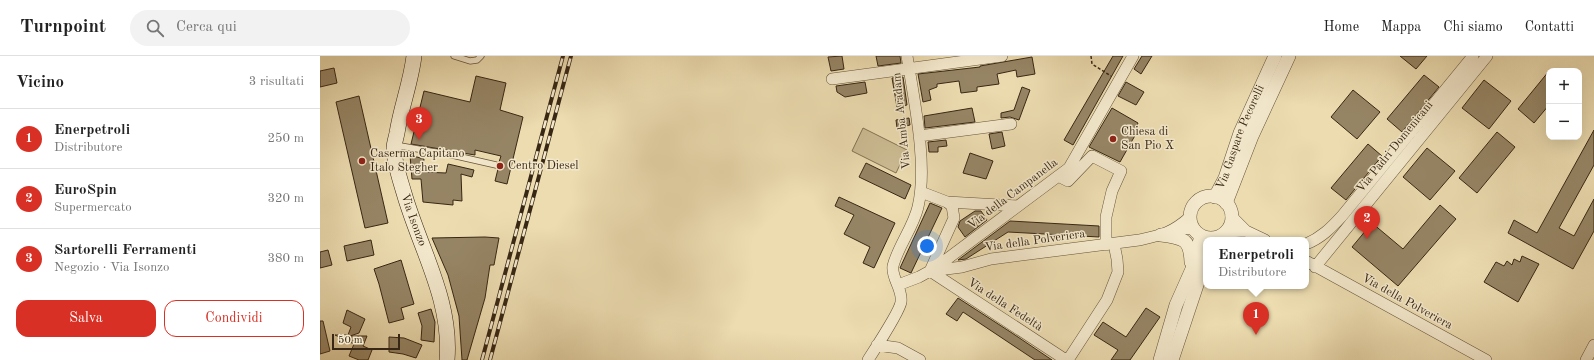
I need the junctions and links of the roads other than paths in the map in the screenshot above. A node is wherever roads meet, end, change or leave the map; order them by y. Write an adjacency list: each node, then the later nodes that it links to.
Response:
1 (414, 56): 15 (main road, Via Isonzo)
2 (454, 56): 3 (lane)
3 (481, 56)
4 (907, 56): 11 (street, Via Amba Aradam)
5 (1002, 56): 11 (street)
6 (1133, 56): 17 (street, Via della Campanella)
7 (1275, 56): 19 (street, Via Gaspare Pecorelli)
8 (1289, 56): 19 (street, Via Gaspare Pecorelli)
9 (1473, 56): 29 (street, Via Padri Domenicani)
10 (1487, 56): 31 (street, Via Padri Domenicani)
11 (909, 69): 12 (street); 14 (street, Via Amba Aradam)
12 (832, 79)
13 (1011, 124): 14 (street)
14 (919, 136): 18 (street, Via Amba Aradam)
15 (395, 145): 16 (lane); 40 (main road, Via Isonzo)
16 (496, 165)
17 (1058, 176): 21 (street, Via della Campanella); 28 (street)
18 (920, 192): 20 (street); 37 (street, Via Amba Aradam)
19 (1220, 200): 22 (street, Via Gaspare Pecorelli); 24 (street, Via Gaspare Pecorelli)
20 (947, 202): 21 (street); 36 (street)
21 (1018, 206): 36 (street, Via della Campanella)
22 (1231, 216): 23 (street); 25 (street)
23 (1246, 231): 25 (street); 27 (street)
24 (1202, 232): 25 (street); 26 (street, Via della Polveriera); 35 (street, Via Gaspare Pecorelli)
25 (1225, 232)
26 (1161, 235): 28 (street, Via della Polveriera); 35 (street)
27 (1259, 237)
28 (1110, 244): 36 (street, Via della Polveriera); 43 (street)
29 (1309, 244)
30 (1309, 245): 31 (street, Via Padri Domenicani)
31 (1324, 255): 32 (street, Via Padri Domenicani)
32 (1309, 262)
33 (1309, 263): 46 (street, Via della Polveriera)
34 (1203, 267): 45 (street)
35 (1192, 269): 44 (street, Via Gaspare Pecorelli)
36 (930, 271): 37 (street, Via della Polveriera); 43 (street, Via della Fedeltà)
37 (898, 285): 38 (street, Via Amba Aradam)
38 (877, 345): 41 (street, Via Amba Aradam); 42 (street)
39 (1594, 345): 47 (street)
40 (447, 360)
41 (868, 360)
42 (920, 360)
43 (1067, 360)
44 (1160, 360)
45 (1172, 360)
46 (1486, 360)
47 (1586, 360)

